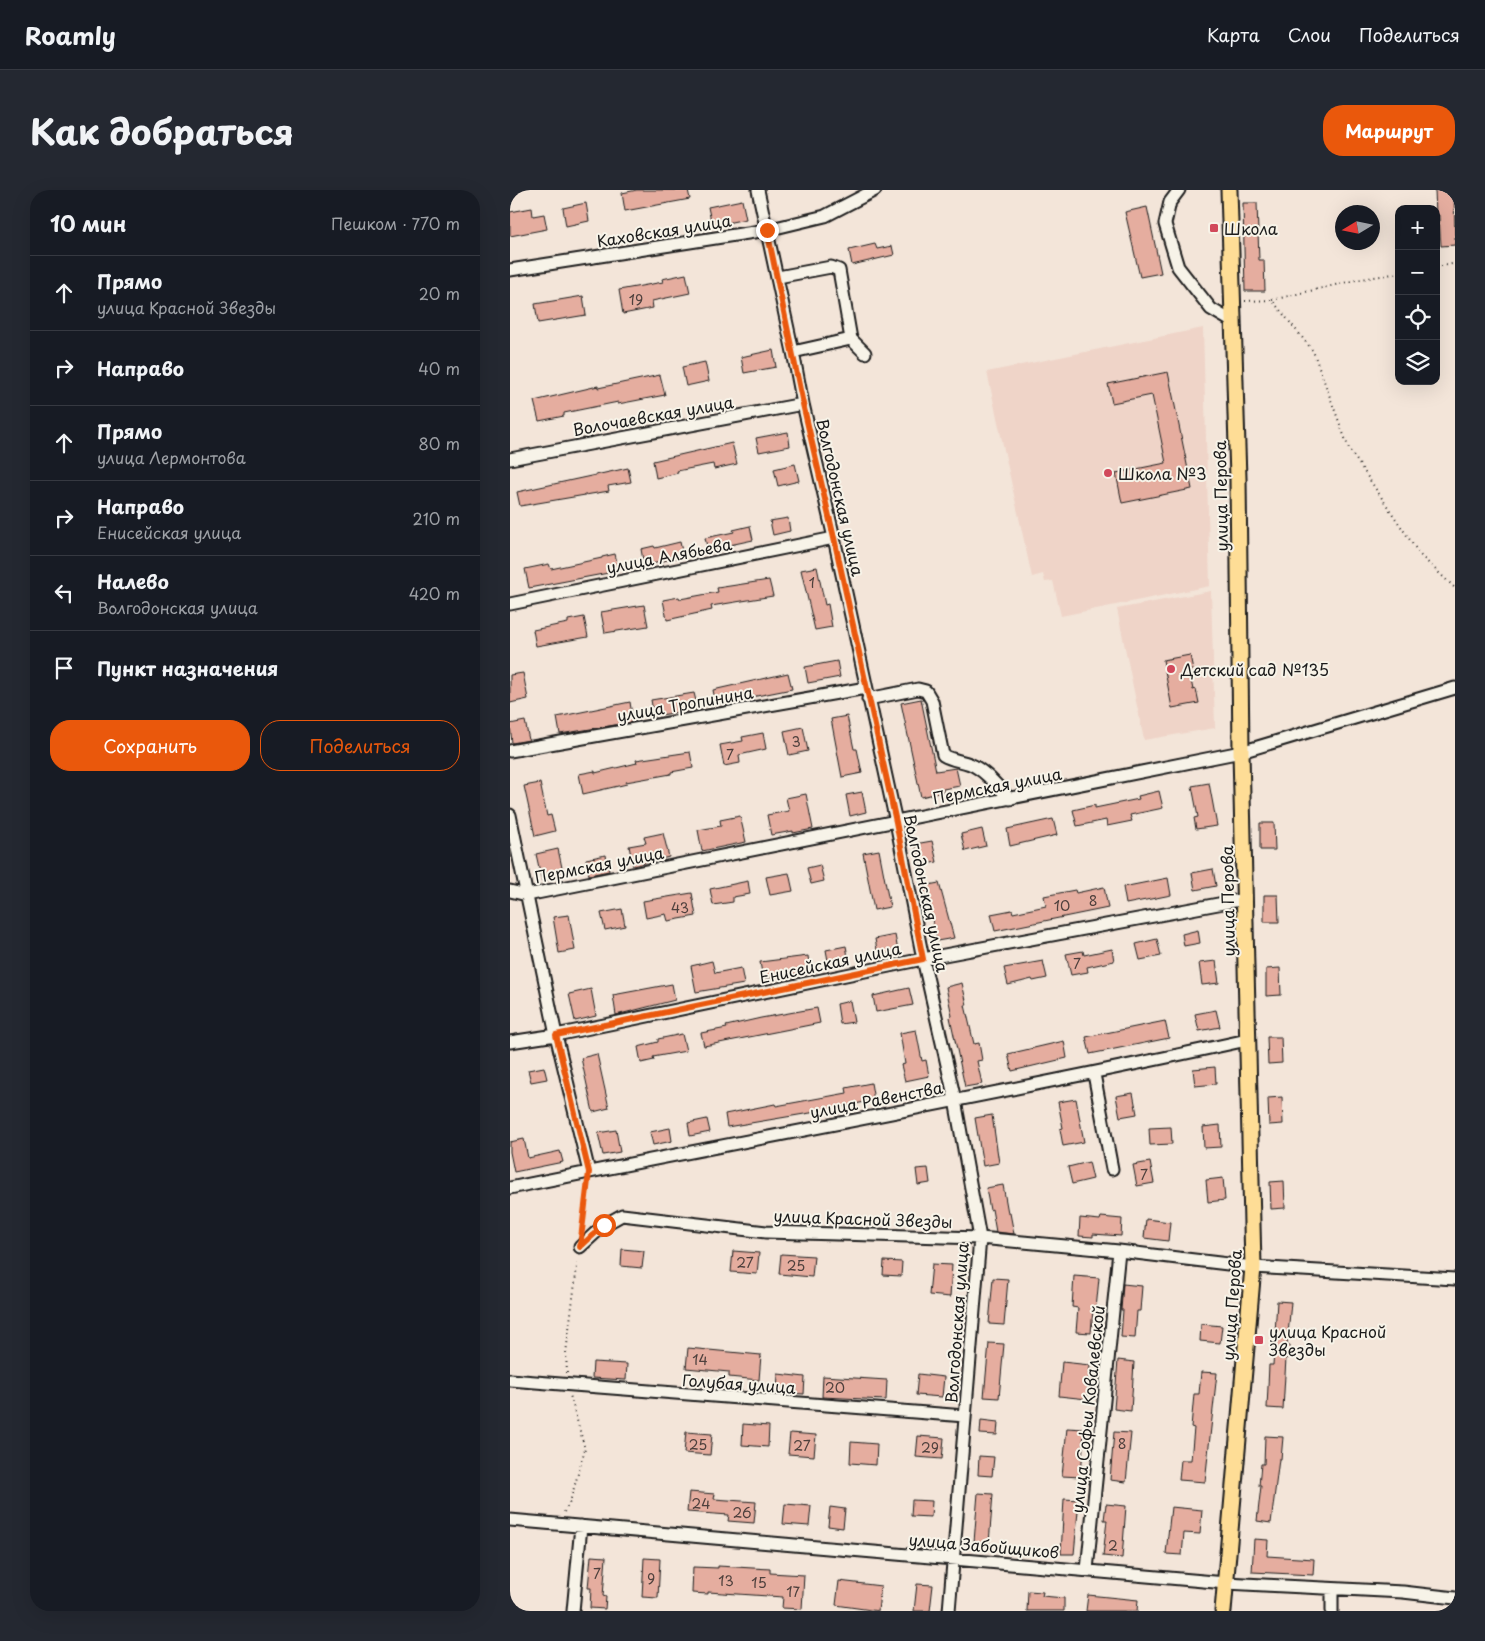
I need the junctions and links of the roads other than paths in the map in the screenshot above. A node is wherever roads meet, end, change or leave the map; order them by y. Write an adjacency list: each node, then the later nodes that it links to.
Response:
1 (758, 190): 5 (street, Волгодонская улица)
2 (875, 190): 5 (street, Каховская улица)
3 (1179, 190): 8 (street)
4 (1229, 190): 8 (main road, улица Перова)
5 (767, 230): 6 (street, Каховская улица); 7 (street, Волгодонская улица)
6 (510, 270)
7 (778, 277): 9 (street); 10 (street, Волгодонская улица)
8 (1233, 322): 19 (main road, улица Перова)
9 (851, 339): 10 (street); 11 (street)
10 (793, 352): 12 (street, Волгодонская улица)
11 (865, 353)
12 (803, 404): 13 (street, Волочаевская улица); 14 (street, Волгодонская улица)
13 (510, 459)
14 (834, 538): 15 (street, улица Алябьева); 17 (street, Волгодонская улица)
15 (510, 604)
16 (1455, 688): 19 (street, Пермская улица)
17 (867, 693): 18 (street, улица Тропинина); 20 (street, улица Тропинина); 22 (street, Волгодонская улица)
18 (510, 751)
19 (1241, 752): 20 (street, Пермская улица); 25 (main road, улица Перова)
20 (1010, 799): 22 (street, Пермская улица)
21 (510, 815): 24 (street)
22 (896, 822): 24 (street, Пермская улица); 26 (street, Волгодонская улица)
23 (510, 891): 24 (street, Пермская улица)
24 (527, 895): 27 (street)
25 (1245, 899): 26 (street, Енисейская улица); 28 (main road, улица Перова)
26 (923, 959): 27 (street, Енисейская улица); 31 (street, Волгодонская улица)
27 (556, 1035): 29 (street, Енисейская улица); 33 (street)
28 (1247, 1040): 30 (street, улица Равенства); 38 (main road, улица Перова)
29 (510, 1042)
30 (1094, 1074): 31 (street, улица Равенства); 32 (street)
31 (955, 1100): 33 (street, улица Равенства); 35 (street, Волгодонская улица)
32 (1112, 1168)
33 (589, 1172): 34 (street, улица Равенства)
34 (510, 1188)
35 (980, 1238): 36 (street, улица Красной Звезды); 37 (street, улица Красной Звезды); 41 (street, Волгодонская улица)
36 (580, 1247)
37 (1119, 1251): 38 (street, улица Красной Звезды); 45 (street, улица Софьи Ковалевской)
38 (1253, 1267): 39 (street, улица Красной Звезды); 46 (main road, улица Перова)
39 (1455, 1279)
40 (510, 1380): 41 (street, Голубая улица)
41 (965, 1416): 44 (street, Волгодонская улица)
42 (510, 1520): 43 (street, улица Забойщиков)
43 (580, 1526): 44 (street, улица Забойщиков); 49 (street)
44 (953, 1560): 45 (street, улица Забойщиков); 50 (street, Волгодонская улица)
45 (1087, 1570): 46 (street, улица Забойщиков)
46 (1226, 1583): 47 (street, улица Забойщиков); 51 (main road, улица Перова)
47 (1332, 1588): 48 (street, улица Забойщиков); 52 (street)
48 (1455, 1598)
49 (573, 1611)
50 (949, 1611)
51 (1223, 1611)
52 (1332, 1611)

